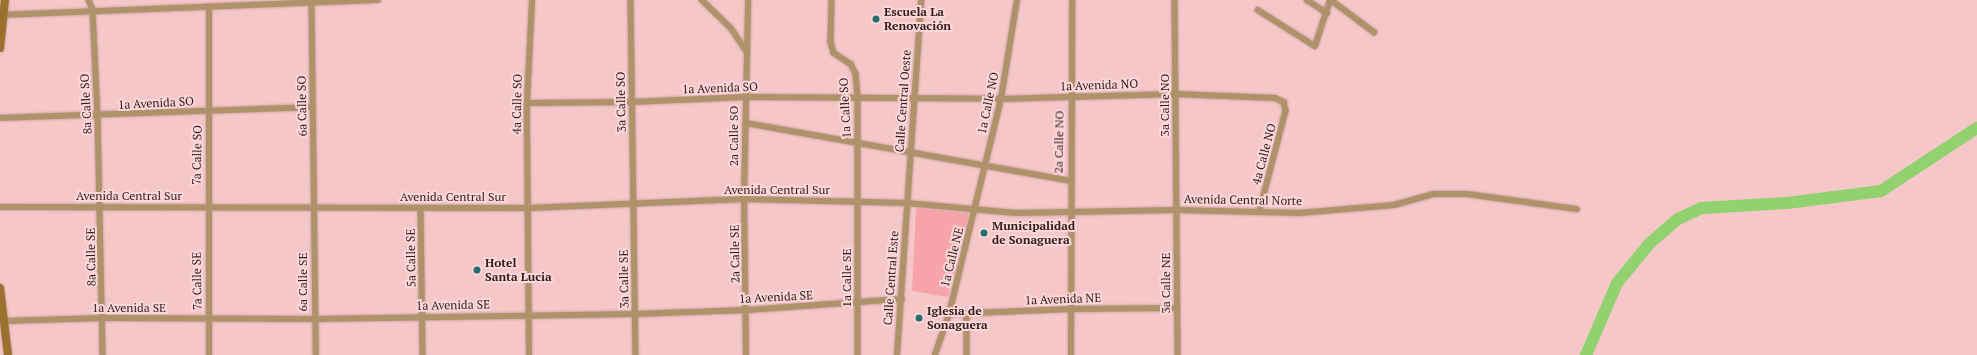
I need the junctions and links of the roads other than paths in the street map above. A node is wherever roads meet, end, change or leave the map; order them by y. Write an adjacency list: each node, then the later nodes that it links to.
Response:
1 (5, 0): 20 (main road)
2 (89, 0): 17 (street, 8a Calle SO)
3 (378, 0): 15 (street)
4 (532, 0): 32 (street, 4a Calle SO)
5 (631, 0): 30 (street, 3a Calle SO)
6 (702, 0): 23 (street)
7 (748, 0): 23 (street, 2a Calle SO)
8 (832, 0): 27 (street, 1a Calle SO)
9 (922, 0): 28 (street, Calle Central Oeste)
10 (1017, 0): 29 (street, 1a Calle NO)
11 (1072, 0): 26 (street, 2a Calle NO)
12 (1175, 0): 24 (street, 3a Calle NO)
13 (1307, 0): 19 (street)
14 (1331, 0): 19 (street); 21 (street)
15 (312, 3): 16 (street); 33 (street, 6a Calle SO)
16 (209, 7): 17 (street); 34 (street, 7a Calle SO)
17 (93, 10): 20 (street); 35 (street, 8a Calle SO)
18 (1258, 10): 19 (street)
19 (1327, 13)
20 (3, 15): 22 (main road)
21 (1374, 32)
22 (0, 48)
23 (746, 51): 25 (street, 2a Calle SO)
24 (1176, 94): 26 (street, 1a Avenida NO); 31 (street, 1a Avenida NO); 54 (street, 3a Calle NO)
25 (745, 97): 27 (street, 1a Avenida SO); 30 (street, 1a Avenida SO); 37 (street, 2a Calle SO)
26 (1071, 97): 29 (street, 1a Avenida NO); 41 (street, 2a Calle NO)
27 (858, 98): 28 (street, 1a Avenida SO); 38 (street, 1a Calle SO)
28 (914, 99): 29 (street, 1a Avenida NO); 39 (street, Calle Central Oeste)
29 (1001, 99): 40 (street, 1a Calle NO)
30 (632, 102): 32 (street, 1a Avenida SO); 45 (street, 3a Calle SO)
31 (1284, 102): 55 (street, 4a Calle NO)
32 (527, 103): 51 (street, 4a Calle SO)
33 (313, 107): 34 (street, 1a Avenida SO); 49 (street, 6a Calle SO)
34 (208, 112): 35 (street, 1a Avenida SO); 48 (street, 7a Calle SO)
35 (98, 116): 36 (street, 1a Avenida SO); 47 (street, 8a Calle SO)
36 (0, 118)
37 (746, 123): 38 (street); 42 (street, 2a Calle SO)
38 (858, 144): 39 (street); 43 (street, 1a Calle SO)
39 (910, 151): 40 (street); 44 (street, Calle Central Oeste)
40 (985, 166): 41 (street); 52 (street, 1a Calle NO)
41 (1070, 180): 56 (street, 2a Calle NO)
42 (744, 200): 43 (street, Avenida Central Sur); 45 (street, Avenida Central Sur); 62 (street, 2a Calle SE)
43 (857, 202): 44 (street, Avenida Central Sur); 59 (street, 1a Calle SE)
44 (906, 203): 52 (street, Avenida Central Norte); 58 (street, Calle Central Este)
45 (634, 204): 51 (street, Avenida Central Sur); 63 (street, 3a Calle SE)
46 (0, 207): 47 (street, Avenida Central Sur)
47 (101, 207): 48 (street, Avenida Central Sur); 68 (street, 8a Calle SE)
48 (207, 207): 49 (street, Avenida Central Sur); 69 (street, 7a Calle SE)
49 (314, 208): 50 (street, Avenida Central Sur); 70 (street, 6a Calle SE)
50 (420, 208): 51 (street, Avenida Central Sur); 67 (street, 5a Calle SE)
51 (528, 208): 66 (street, 4a Calle SO)
52 (975, 209): 56 (street, Avenida Central Norte); 64 (street, 1a Calle NE)
53 (1577, 209): 55 (street, Avenida Central Norte)
54 (1176, 210): 55 (street, Avenida Central Norte); 56 (street, Avenida Central Norte); 60 (street, 3a Calle NE)
55 (1260, 211)
56 (1069, 212): 61 (street, 2a Calle NO)
57 (0, 288): 71 (main road)
58 (902, 300): 59 (street, 1a Avenida SE); 81 (street, Calle Central Este)
59 (858, 304): 62 (street, 1a Avenida SE); 80 (street, 1a Calle SE)
60 (1177, 308): 61 (street, 1a Avenida NE); 85 (street, 3a Calle NE)
61 (1071, 309): 65 (street, 1a Avenida NE); 84 (street, 2a Calle NO)
62 (747, 310): 63 (street, 1a Avenida SE); 79 (street, 2a Calle SE)
63 (635, 314): 66 (street, 1a Avenida SE); 78 (street, 3a Calle SE)
64 (949, 314): 65 (street, 1a Avenida NE); 82 (street, 1a Calle NE)
65 (967, 314): 83 (street)
66 (528, 316): 67 (street, 1a Avenida SE); 77 (street, 4a Calle SO)
67 (423, 317): 70 (street, 1a Avenida SE); 76 (street, 5a Calle SE)
68 (103, 318): 69 (street, 1a Avenida SE); 71 (street, 1a Avenida SE); 73 (street, 8a Calle SE)
69 (209, 319): 70 (street, 1a Avenida SE); 74 (street, 7a Calle SE)
70 (315, 319): 75 (street, 6a Calle SE)
71 (4, 320): 72 (main road)
72 (8, 355)
73 (103, 355)
74 (209, 355)
75 (316, 355)
76 (423, 355)
77 (529, 355)
78 (636, 355)
79 (746, 355)
80 (858, 355)
81 (897, 355)
82 (935, 355)
83 (967, 355)
84 (1070, 355)
85 (1178, 355)

